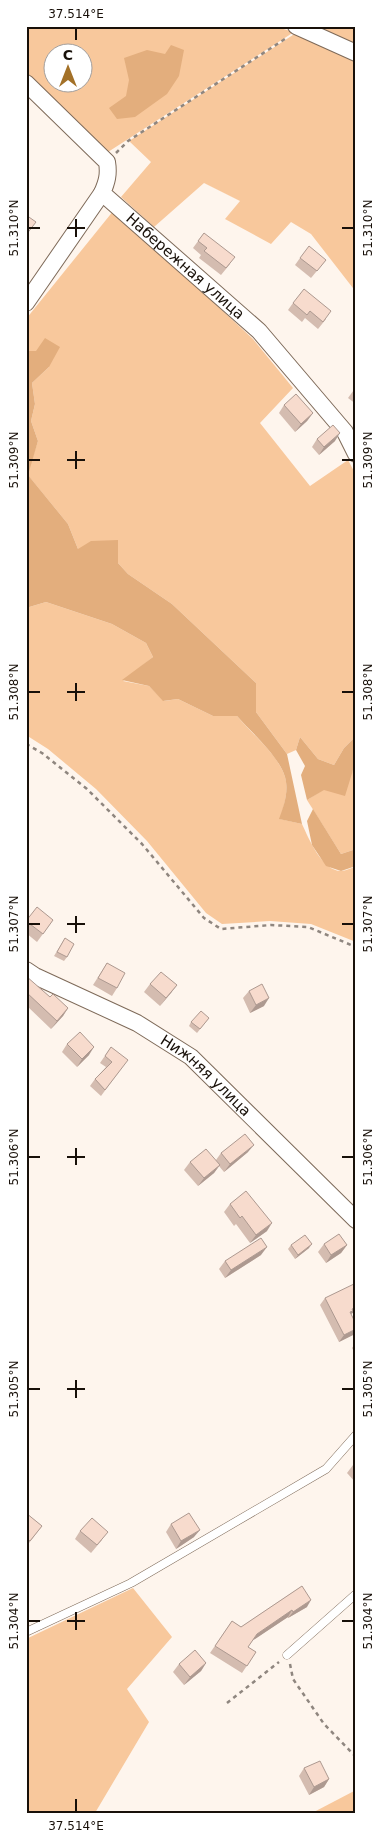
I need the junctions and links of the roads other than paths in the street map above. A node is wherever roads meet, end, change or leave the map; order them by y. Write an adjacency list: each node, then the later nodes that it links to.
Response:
1 (299, 27): 2 (street)
2 (356, 53)
3 (26, 84): 4 (street)
4 (102, 193): 5 (street); 6 (street, Набережная улица)
5 (26, 304)
6 (356, 454)
7 (26, 970): 8 (street, Нижняя улица)
8 (356, 1220)
9 (356, 1436): 11 (lane)
10 (356, 1594): 12 (lane)
11 (26, 1632)
12 (287, 1655)

